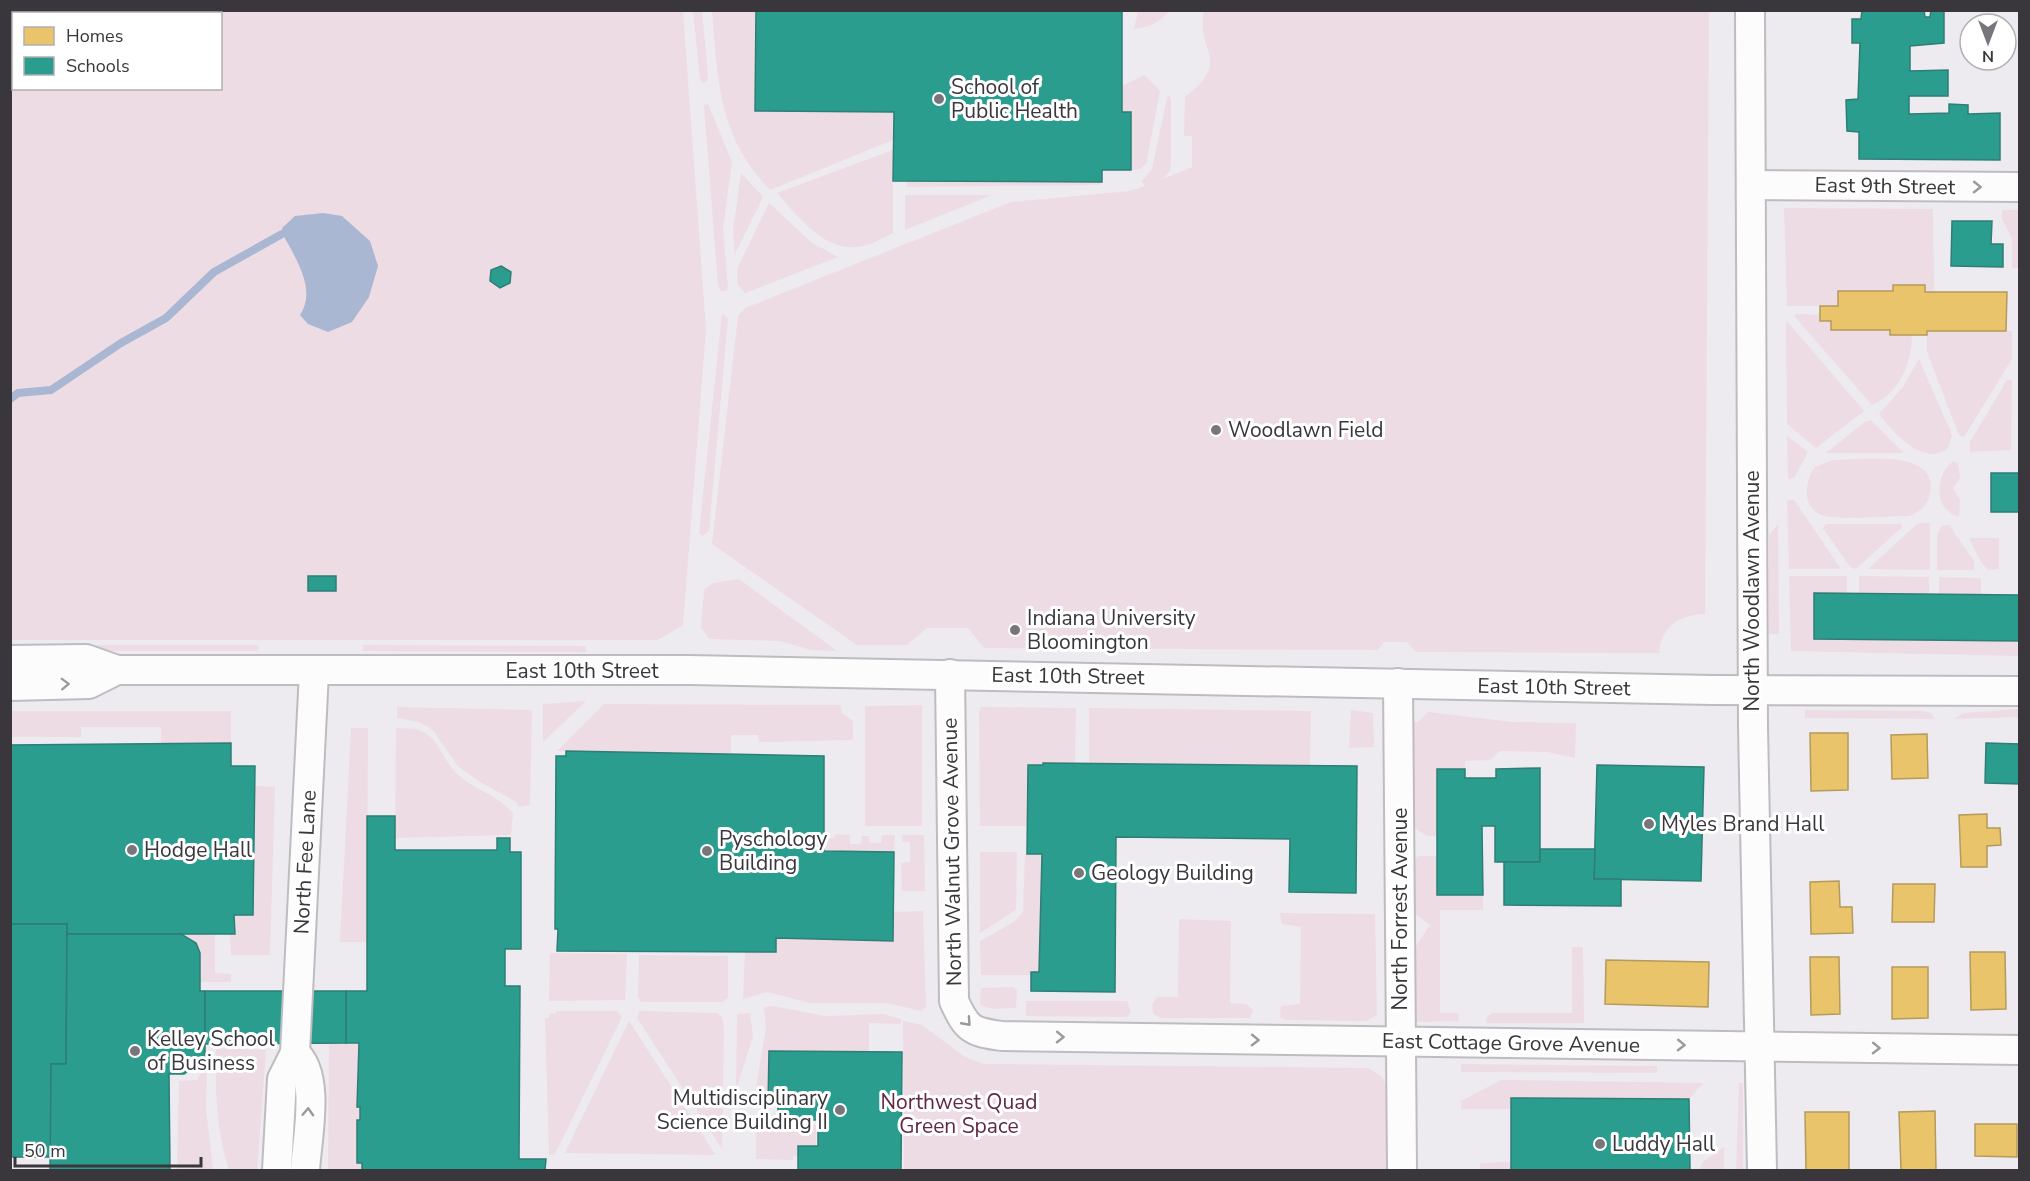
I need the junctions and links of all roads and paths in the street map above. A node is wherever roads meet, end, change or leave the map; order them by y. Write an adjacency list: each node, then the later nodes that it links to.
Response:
1 (1750, 10): 2 (street, North Woodlawn Avenue)
2 (1751, 185): 3 (street, East 9th Street, one-way to 3); 10 (street, North Woodlawn Avenue)
3 (2019, 187)
4 (10, 660): 5 (street, East 10th Street)
5 (117, 670): 6 (street, East 10th Street); 9 (street, East 10th Street, one-way to 5)
6 (314, 672): 7 (street, East 10th Street); 16 (street, North Fee Lane)
7 (950, 674): 8 (street, East 10th Street); 12 (street, North Walnut Grove Avenue, one-way to 12)
8 (1398, 683): 10 (street, East 10th Street); 13 (street, North Forrest Avenue)
9 (10, 686)
10 (1753, 690): 11 (street, East 10th Street); 14 (street, North Woodlawn Avenue)
11 (2019, 691)
12 (1002, 1036): 13 (street, East Cottage Grove Avenue, one-way to 13)
13 (1401, 1042): 14 (street, East Cottage Grove Avenue, one-way to 14); 19 (street, North Forrest Avenue)
14 (1760, 1047): 15 (street, East Cottage Grove Avenue, one-way to 15); 20 (street, North Woodlawn Avenue)
15 (2019, 1050)
16 (295, 1053): 17 (street, North Fee Lane); 18 (street, one-way to 16)
17 (277, 1170)
18 (305, 1170)
19 (1402, 1170)
20 (1762, 1170)

